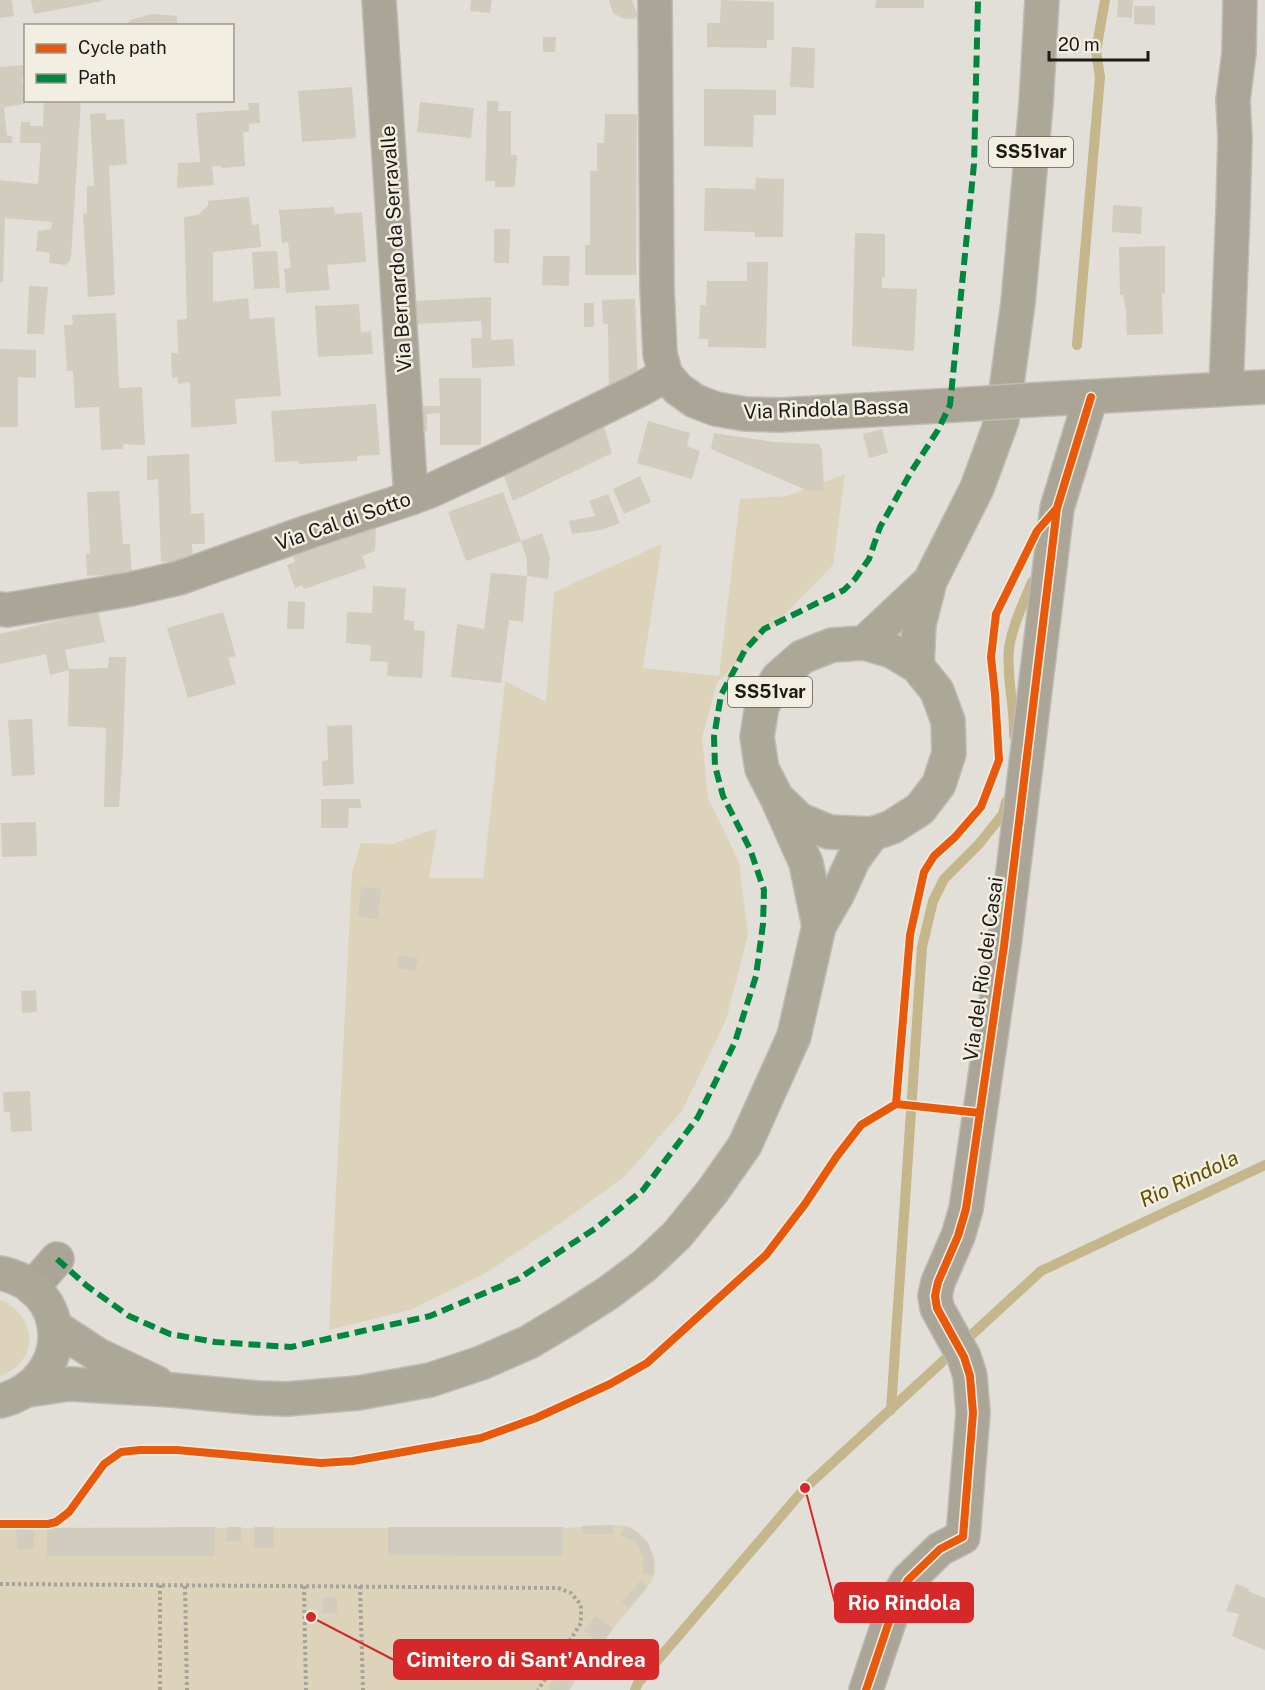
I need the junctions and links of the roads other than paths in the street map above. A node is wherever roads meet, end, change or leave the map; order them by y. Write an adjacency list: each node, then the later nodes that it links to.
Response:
1 (379, 0): 9 (street, Via Bernardo da Serravalle)
2 (655, 0): 5 (street)
3 (1042, 0): 10 (main road, SS51var)
4 (1240, 0): 7 (street)
5 (666, 375): 8 (street, Via Rindola Bassa, bridge); 9 (street, Via Cal di Sotto)
6 (1265, 387): 7 (street, Via Rindola Bassa)
7 (1226, 389): 8 (street, Via Rindola Bassa)
8 (1091, 397): 23 (street, Via del Rio dei Casai)
9 (411, 498): 11 (street, Via Cal di Sotto)
10 (930, 581): 12 (main road, SS51var); 13 (main road, SS51var)
11 (0, 609)
12 (864, 643): 13 (main road, SS51var); 14 (main road, SS51var)
13 (917, 666): 15 (main road, SS51var)
14 (777, 798): 15 (main road, SS51var); 16 (main road)
15 (872, 834): 16 (main road)
16 (819, 926): 21 (main road)
17 (57, 1259): 19 (street)
18 (0, 1273): 19 (main road)
19 (32, 1288): 20 (main road)
20 (54, 1326): 21 (main road); 22 (main road)
21 (172, 1390): 22 (main road)
22 (14, 1395)
23 (866, 1690)

